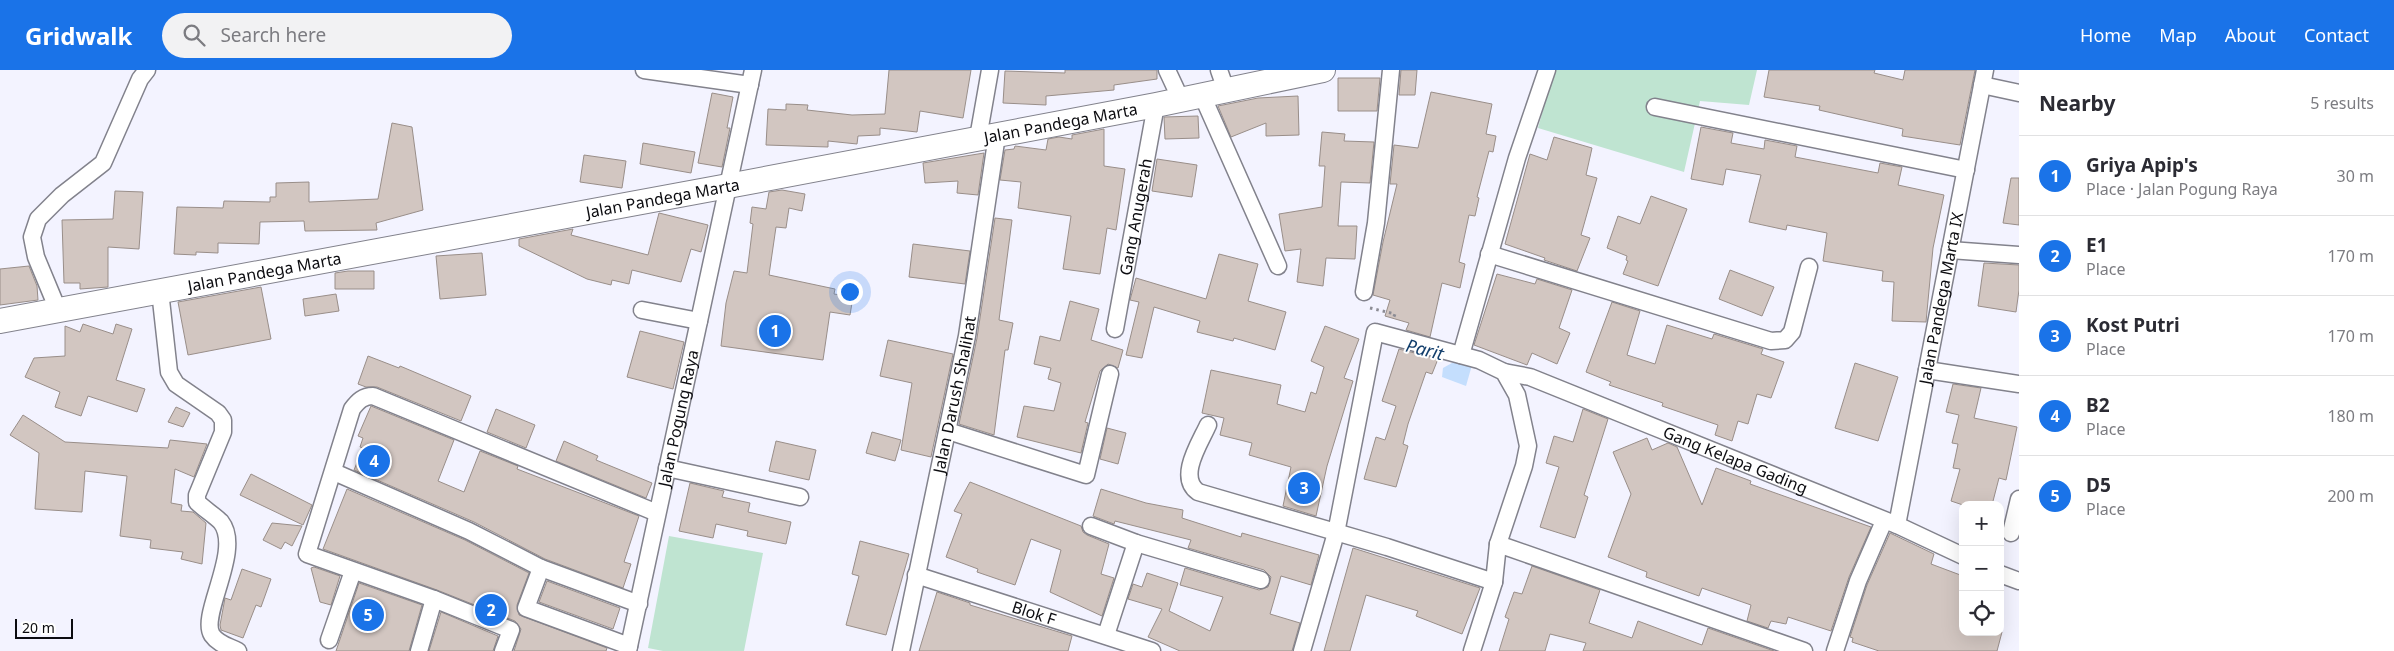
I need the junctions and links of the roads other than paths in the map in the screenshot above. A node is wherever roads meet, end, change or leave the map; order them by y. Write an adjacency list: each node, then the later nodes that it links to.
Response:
1 (147, 70): 25 (street)
2 (644, 70): 9 (street)
3 (990, 70): 15 (street, Jalan Darush Shalihat)
4 (1167, 70): 12 (street)
5 (1323, 70): 10 (street, Jalan Pandega Marta)
6 (1391, 70): 24 (street)
7 (1547, 70): 19 (street)
8 (1983, 77): 11 (street); 16 (street, Jalan Pandega Marta IX)
9 (751, 78): 17 (street, Jalan Pogung Raya)
10 (1223, 80): 12 (street, Jalan Pandega Marta)
11 (2019, 93)
12 (1192, 97): 13 (street, Jalan Pandega Marta); 21 (street)
13 (1156, 105): 15 (street, Jalan Pandega Marta); 29 (street, Gang Anugerah)
14 (1655, 108): 16 (street)
15 (987, 136): 17 (street, Jalan Pandega Marta); 36 (street, Jalan Darush Shalihat)
16 (1966, 170): 18 (street, Jalan Pandega Marta IX)
17 (728, 186): 23 (street, Jalan Pandega Marta); 28 (street, Jalan Pogung Raya)
18 (1950, 250): 20 (street); 31 (street, Jalan Pandega Marta IX)
19 (1489, 254): 22 (street); 30 (street)
20 (2019, 255)
21 (1278, 266)
22 (1809, 267)
23 (160, 291): 25 (street, Jalan Pandega Marta); 61 (street)
24 (1364, 292)
25 (58, 310): 27 (street, Jalan Pandega Marta)
26 (642, 310): 28 (street)
27 (0, 320)
28 (699, 321): 37 (street, Jalan Pogung Raya)
29 (1115, 329)
30 (1460, 355): 32 (street, Gang Kelapa Gading); 44 (street, Gang Kelapa Gading)
31 (1927, 370): 34 (street); 42 (street, Jalan Pandega Marta IX)
32 (1504, 372): 42 (street, Gang Kelapa Gading); 47 (street)
33 (1110, 374): 36 (street)
34 (2019, 384)
35 (1208, 425): 44 (street)
36 (948, 431): 51 (street, Jalan Darush Shalihat)
37 (668, 468): 39 (street); 41 (street, Jalan Pogung Raya)
38 (334, 472): 41 (street); 49 (street); 50 (street)
39 (800, 498)
40 (2019, 499): 45 (street)
41 (657, 513): 57 (street, Jalan Pogung Raya)
42 (1891, 523): 48 (street, Gang Kelapa Gading); 69 (street, Jalan Pandega Marta IX)
43 (1091, 526): 46 (street)
44 (1336, 533): 55 (street); 66 (street)
45 (2011, 533)
46 (1136, 543): 53 (street); 58 (street)
47 (1498, 544): 55 (street); 68 (street)
48 (1959, 554)
49 (541, 568): 57 (street); 60 (street)
50 (353, 570): 56 (street); 59 (street)
51 (916, 575): 58 (street, Blok F); 64 (street, Jalan Darush Shalihat)
52 (2004, 575): 54 (street)
53 (1262, 580)
54 (2019, 581)
55 (1494, 582): 67 (street)
56 (434, 599): 62 (street); 63 (street)
57 (639, 604): 60 (street, Jalan Pogung Raya)
58 (1106, 635): 65 (street, Blok F)
59 (329, 640)
60 (628, 649)
61 (238, 651)
62 (419, 651)
63 (503, 651)
64 (901, 651)
65 (1151, 651)
66 (1302, 651)
67 (1472, 651)
68 (1804, 651)
69 (1835, 651)

